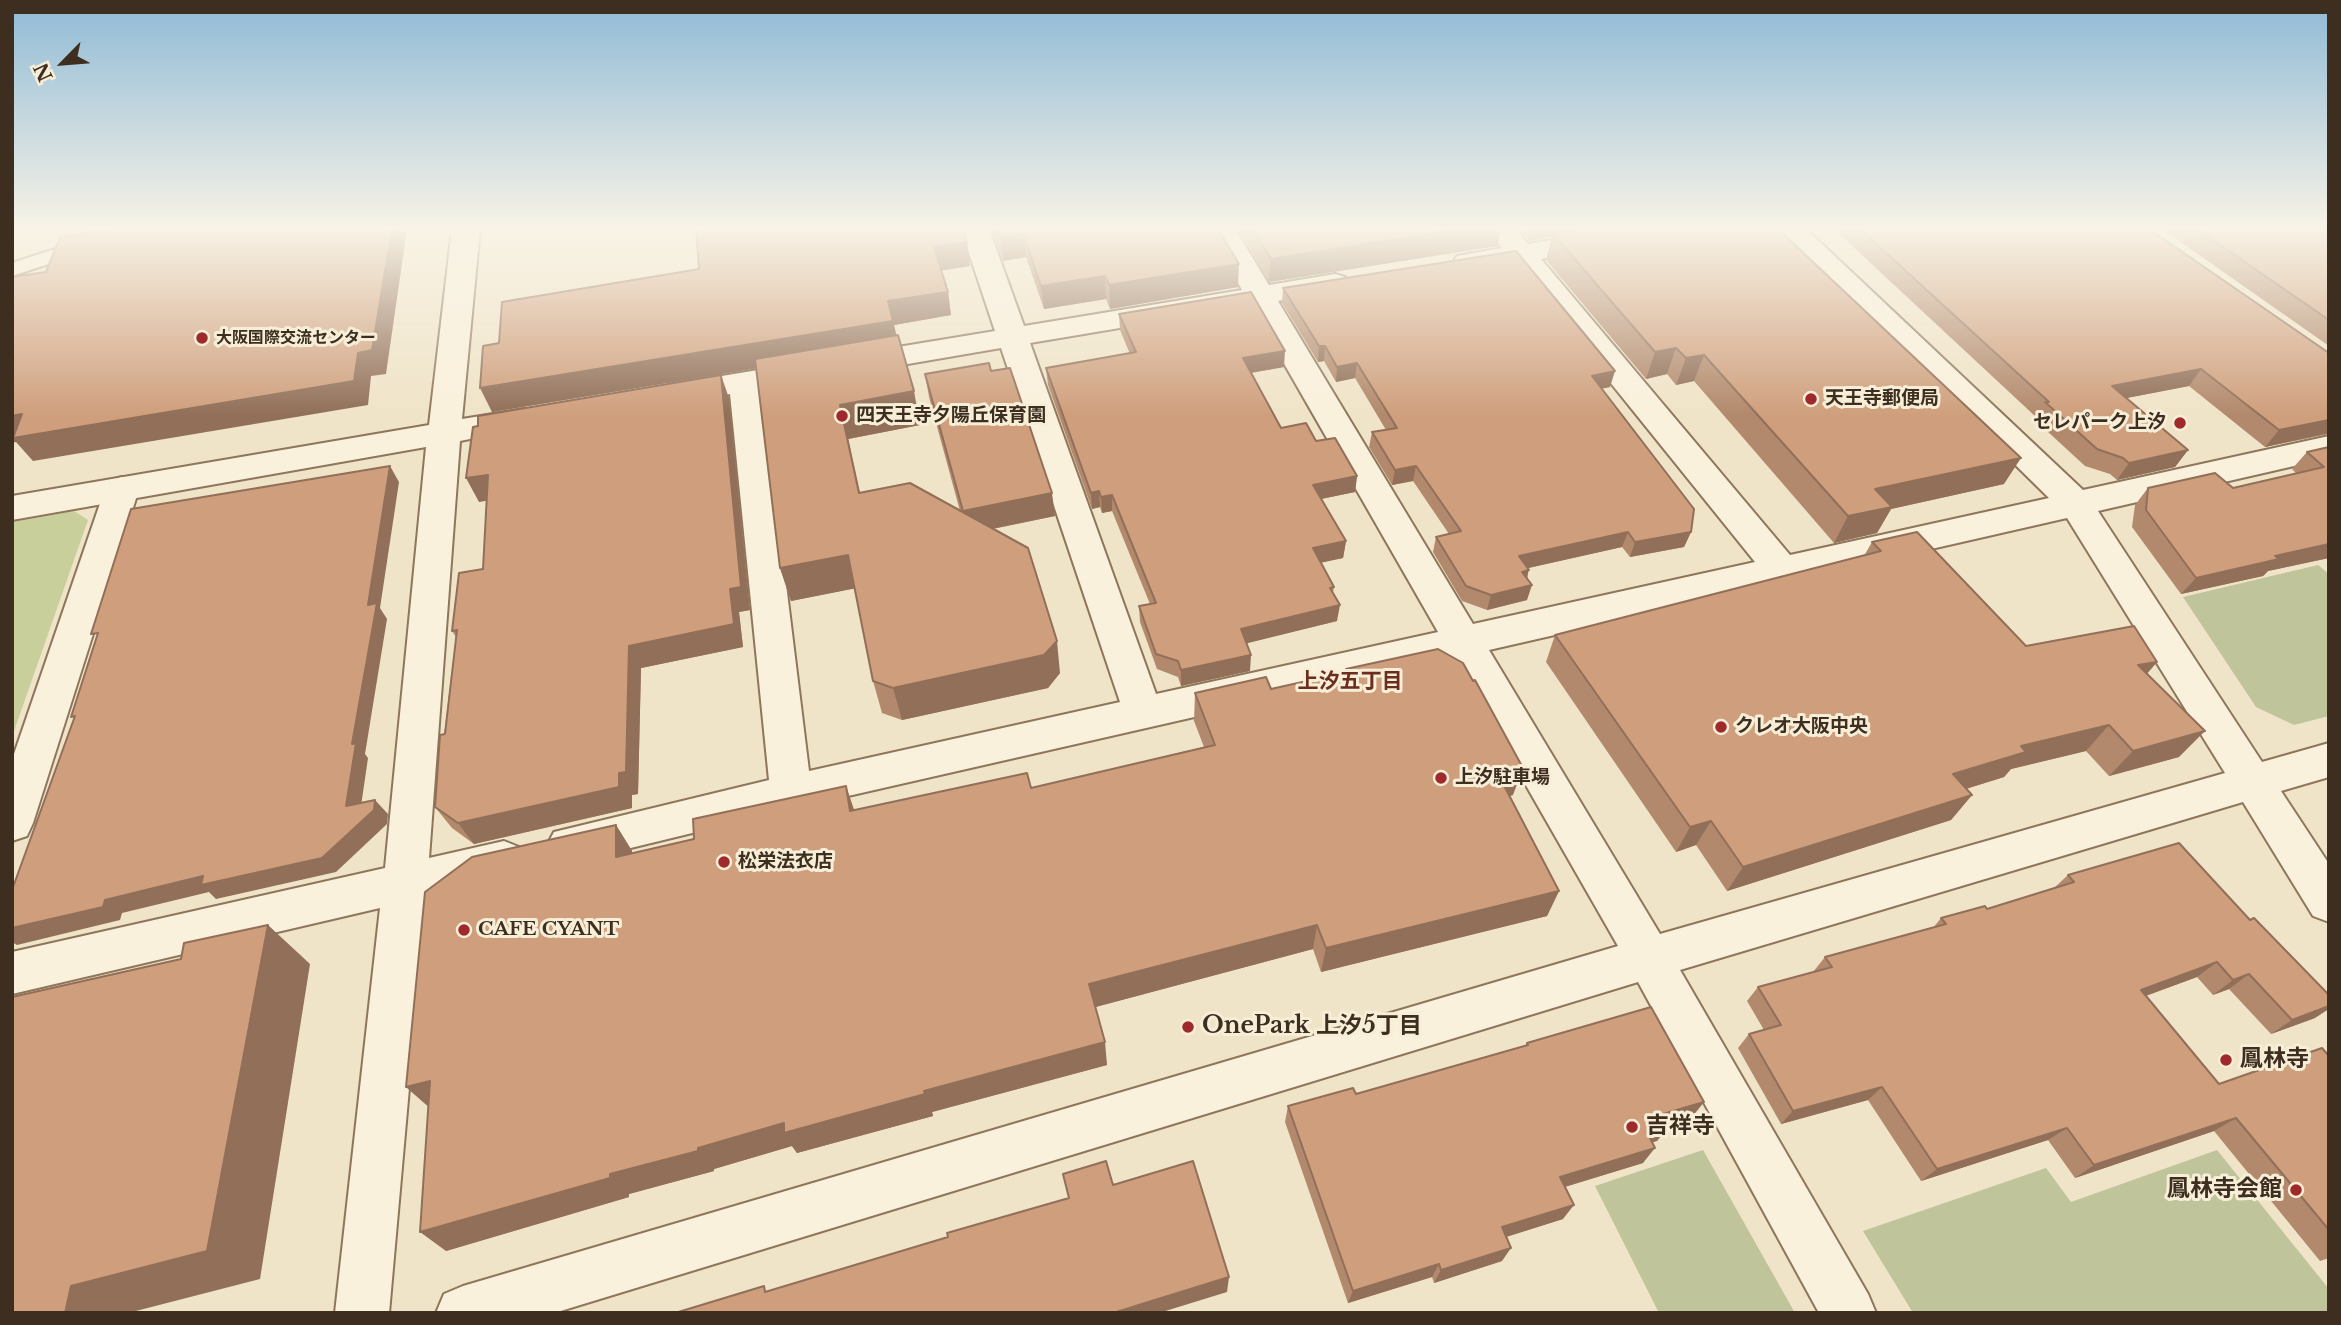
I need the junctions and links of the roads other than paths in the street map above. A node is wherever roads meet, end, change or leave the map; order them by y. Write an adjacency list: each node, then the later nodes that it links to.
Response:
1 (459, 291): 12 (street)
2 (997, 291): 8 (street)
3 (1257, 291): 7 (street)
4 (1286, 291): 7 (street)
5 (1551, 291): 17 (street)
6 (1854, 291): 15 (street)
7 (1259, 295): 8 (street); 18 (street)
8 (1013, 337): 9 (street); 19 (street)
9 (745, 382): 10 (street); 22 (street)
10 (649, 398)
11 (553, 414): 12 (street)
12 (444, 433): 14 (street); 24 (street)
13 (2329, 447): 15 (street)
14 (122, 489): 16 (street); 23 (street)
15 (2075, 503): 17 (street); 21 (street)
16 (12, 508)
17 (1781, 569): 18 (street)
18 (1465, 643): 19 (street); 26 (street)
19 (1143, 713): 22 (street)
20 (2329, 760): 21 (street)
21 (2252, 781): 25 (street); 26 (street)
22 (791, 792): 24 (street)
23 (12, 823)
24 (405, 884): 27 (street); 28 (street)
25 (2329, 902)
26 (1648, 958): 29 (street); 30 (street)
27 (12, 973)
28 (362, 1313)
29 (463, 1313)
30 (1849, 1313)

